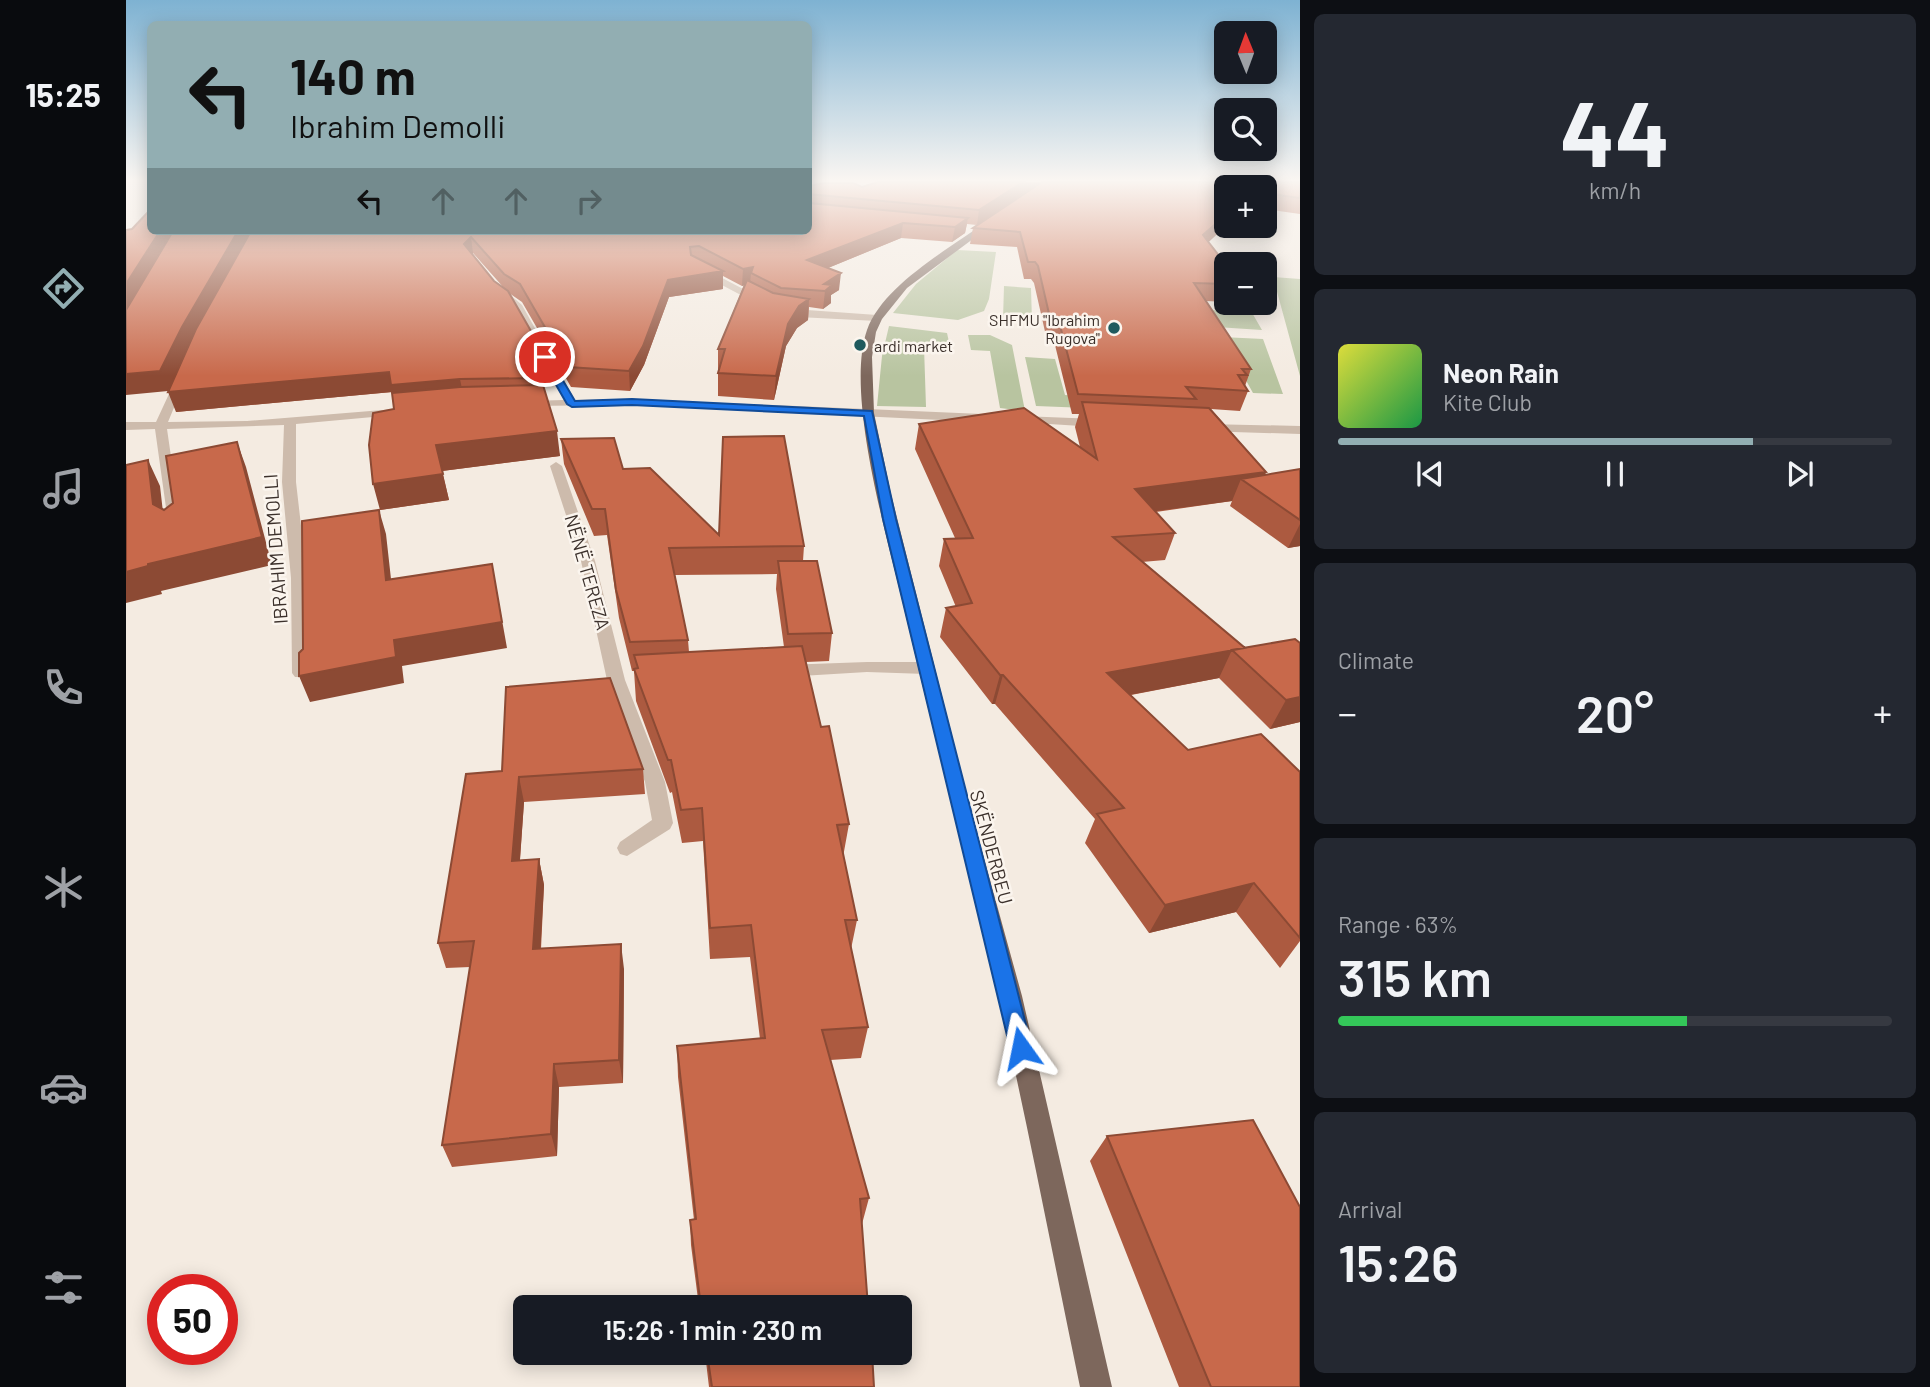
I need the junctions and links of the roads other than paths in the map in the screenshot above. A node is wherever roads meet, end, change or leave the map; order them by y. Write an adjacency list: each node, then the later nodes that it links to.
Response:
1 (961, 247): 4 (main road, SKËNDERBEU)
2 (695, 267): 4 (street)
3 (488, 277): 7 (street)
4 (877, 318): 9 (main road, SKËNDERBEU)
5 (186, 369): 15 (street)
6 (518, 404): 7 (street)
7 (572, 404): 9 (street)
8 (408, 411): 12 (street)
9 (868, 413): 10 (street); 20 (main road, SKËNDERBEU)
10 (990, 419)
11 (1004, 419): 13 (street)
12 (290, 422): 15 (street); 22 (street, IBRAHIM DEMOLLI)
13 (1113, 424)
14 (126, 426): 15 (street)
15 (160, 426): 19 (street)
16 (1195, 427): 17 (street)
17 (1300, 430)
18 (556, 466): 23 (street, NËNË TEREZA)
19 (175, 530)
20 (926, 668): 21 (street); 24 (main road, SKËNDERBEU)
21 (763, 672)
22 (301, 675)
23 (627, 848)
24 (1096, 1387)

